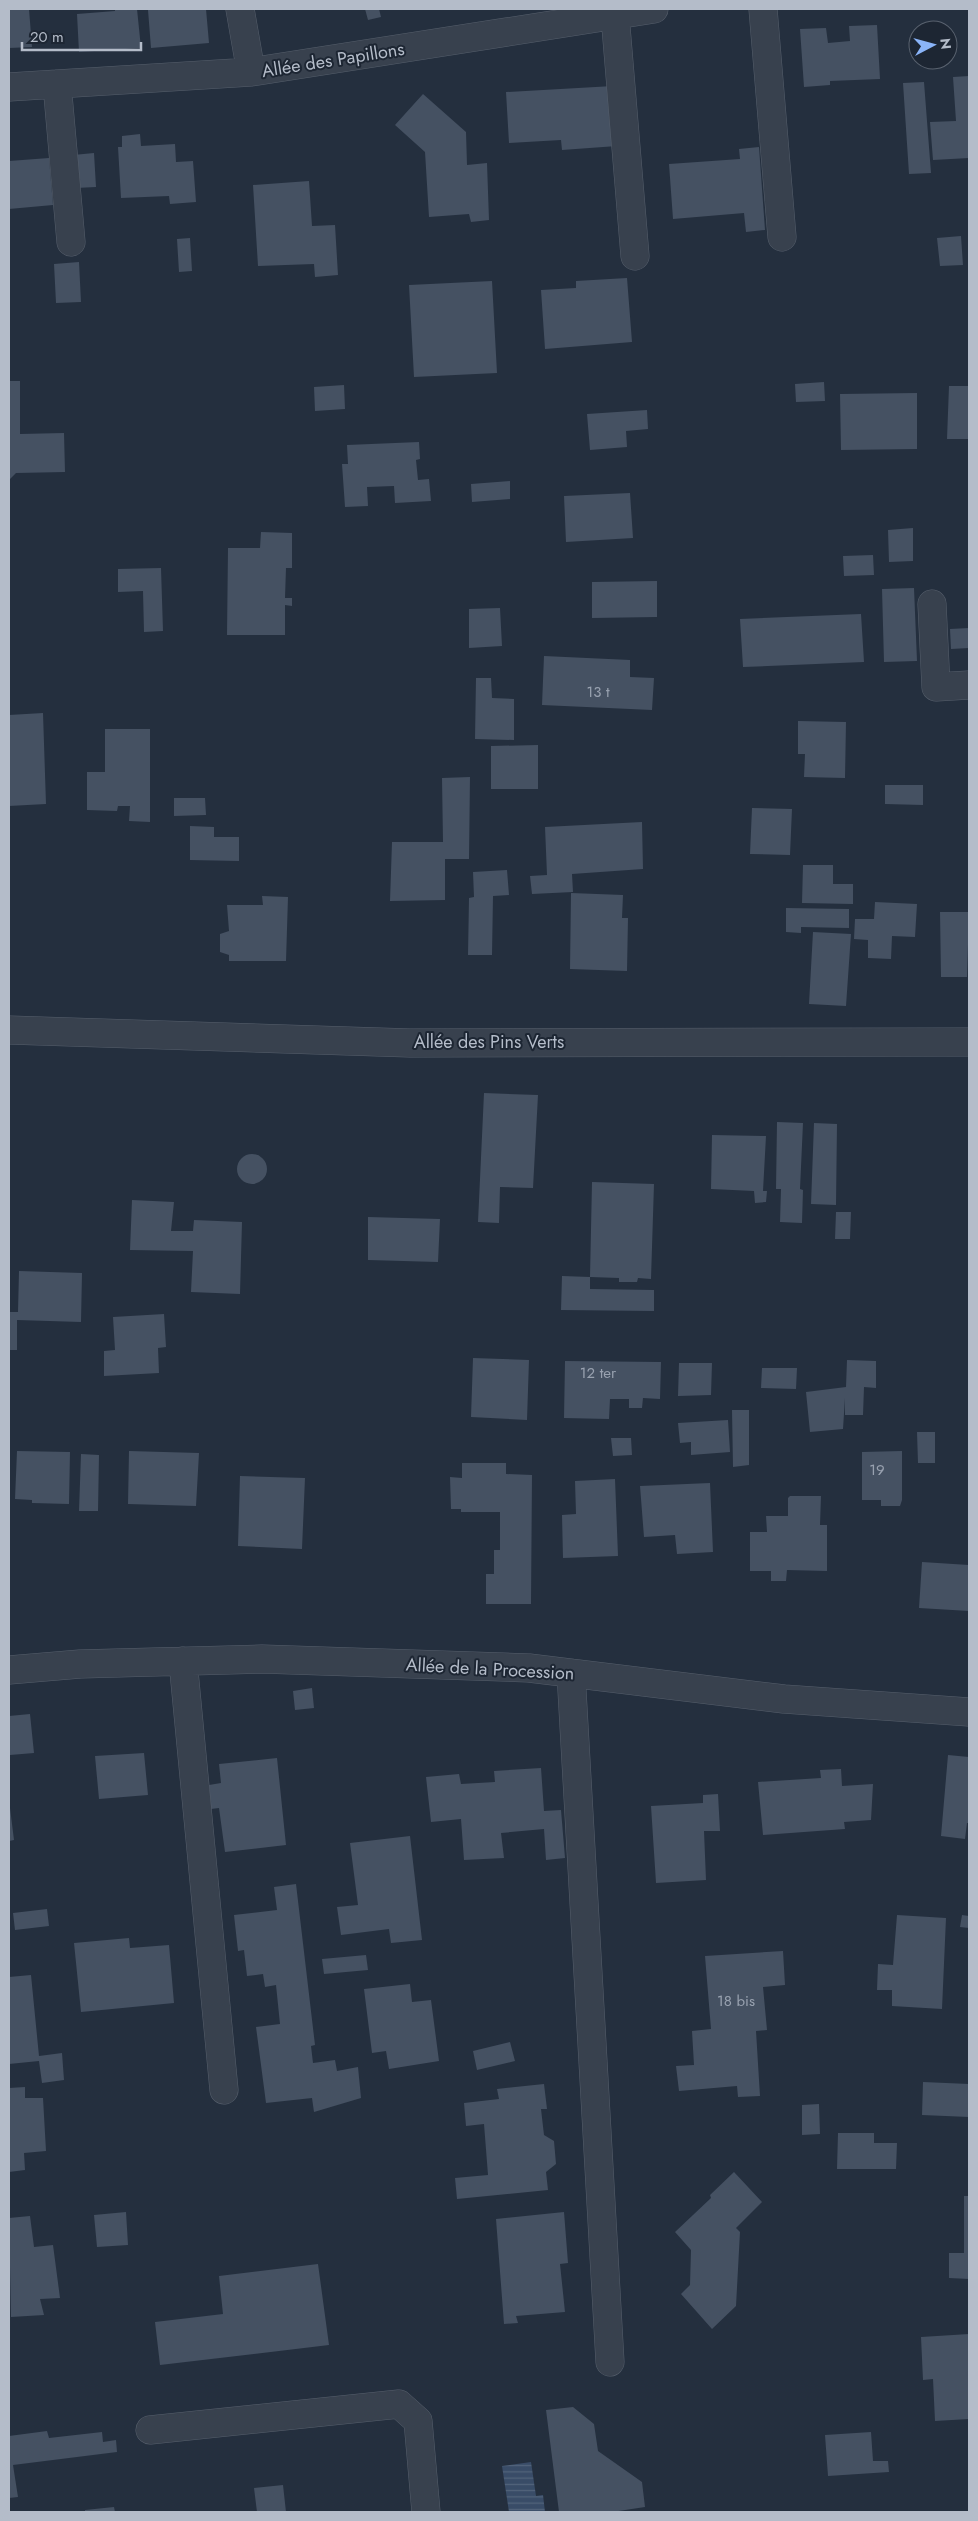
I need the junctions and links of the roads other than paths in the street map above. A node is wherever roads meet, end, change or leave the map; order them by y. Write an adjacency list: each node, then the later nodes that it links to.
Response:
1 (240, 9): 5 (street)
2 (654, 9): 4 (street, Allée des Papillons)
3 (763, 9): 8 (street)
4 (614, 15): 5 (street, Allée des Papillons); 10 (street)
5 (251, 72): 6 (street, Allée des Papillons)
6 (57, 84): 7 (street, Allée des Papillons); 9 (street)
7 (9, 87)
8 (782, 236)
9 (71, 242)
10 (634, 256)
11 (932, 604): 12 (street)
12 (969, 685)
13 (9, 1030): 14 (street, Allée des Pins Verts)
14 (969, 1042)
15 (183, 1661): 16 (street, Allée de la Procession); 17 (street, Allée de la Procession); 19 (street)
16 (9, 1670)
17 (571, 1673): 18 (street, Allée de la Procession); 20 (street)
18 (969, 1712)
19 (224, 2090)
20 (610, 2362)
21 (150, 2430): 22 (street)
22 (426, 2512)

